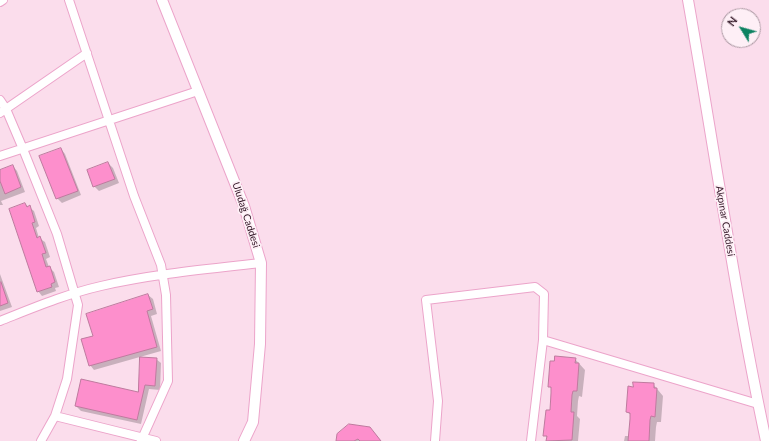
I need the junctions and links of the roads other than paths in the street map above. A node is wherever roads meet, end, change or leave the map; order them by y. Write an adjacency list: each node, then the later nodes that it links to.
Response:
1 (2, 0): 5 (street)
2 (70, 0): 6 (street)
3 (162, 0): 7 (street, Uludağ Caddesi)
4 (688, 0): 18 (street, Akpınar Caddesi)
5 (0, 2)
6 (87, 53): 9 (street); 10 (street)
7 (198, 91): 10 (street); 13 (street, Uludağ Caddesi)
8 (0, 100): 9 (street)
9 (3, 111): 11 (street)
10 (108, 121): 11 (street); 14 (street)
11 (23, 149): 12 (street); 15 (street)
12 (0, 156)
13 (261, 263): 14 (street); 23 (street, Uludağ Caddesi)
14 (162, 275): 15 (street); 20 (street)
15 (74, 293): 16 (street); 19 (street)
16 (0, 321)
17 (543, 340): 18 (street); 24 (street); 25 (street)
18 (758, 404): 26 (street, Akpınar Caddesi)
19 (55, 416): 20 (street); 21 (street)
20 (142, 439): 22 (street)
21 (41, 441)
22 (156, 441)
23 (244, 441)
24 (435, 441)
25 (531, 441)
26 (766, 441)

